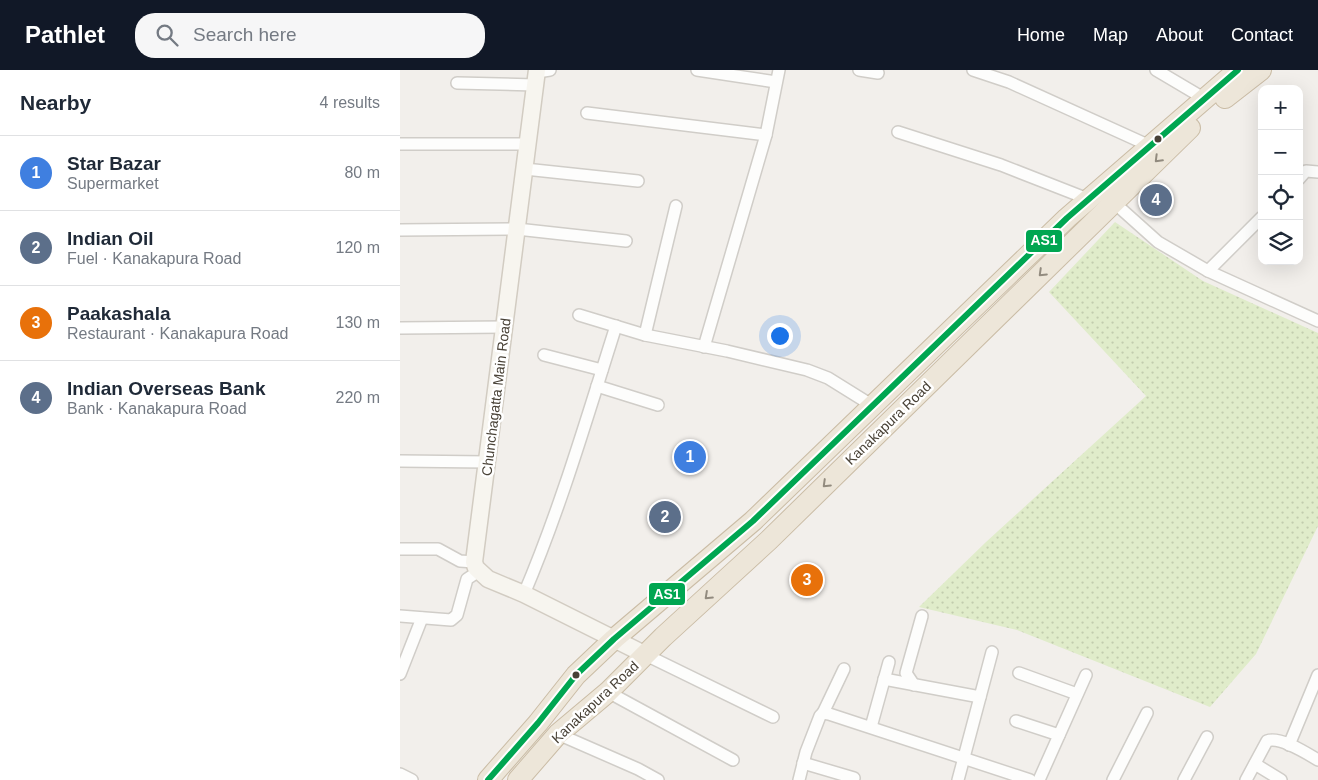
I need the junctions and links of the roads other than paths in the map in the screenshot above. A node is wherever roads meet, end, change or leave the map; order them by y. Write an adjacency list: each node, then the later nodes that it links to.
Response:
1 (697, 70): 10 (street)
2 (779, 70): 10 (street)
3 (860, 70): 8 (street)
4 (974, 70): 18 (street)
5 (1156, 70): 12 (street)
6 (1261, 70): 23 (highway, Kanakapura Road, one-way to 23)
7 (1232, 71): 12 (highway, Kanakapura Road)
8 (878, 73)
9 (540, 74): 11 (street); 17 (street, Chunchagatta Main Road)
10 (776, 82): 15 (street)
11 (457, 83)
12 (1205, 99): 18 (highway, Kanakapura Road)
13 (587, 113): 15 (street)
14 (898, 132): 23 (street)
15 (766, 135): 36 (street)
16 (400, 144): 17 (street)
17 (528, 144): 19 (street, Chunchagatta Main Road)
18 (1150, 146): 23 (highway, Kanakapura Road)
19 (525, 168): 22 (street); 26 (street, Chunchagatta Main Road)
20 (1317, 171): 21 (street)
21 (1302, 175)
22 (638, 181)
23 (1101, 197): 29 (street); 41 (highway, Kanakapura Road); 52 (highway, Kanakapura Road, one-way to 52)
24 (676, 206): 35 (street)
25 (1259, 220): 29 (street)
26 (517, 228): 27 (street); 28 (street); 33 (street, Chunchagatta Main Road)
27 (400, 230)
28 (626, 241)
29 (1208, 271): 31 (street)
30 (579, 315): 32 (street)
31 (1318, 321)
32 (616, 326): 35 (street); 38 (street)
33 (504, 327): 34 (street); 43 (street, Chunchagatta Main Road)
34 (400, 328)
35 (645, 335): 36 (street)
36 (704, 347): 41 (street)
37 (544, 355): 38 (street)
38 (602, 370): 39 (street)
39 (597, 386): 40 (street); 46 (street)
40 (658, 405)
41 (873, 406): 50 (highway, Kanakapura Road)
42 (400, 461): 43 (street)
43 (487, 462): 45 (street, Chunchagatta Main Road)
44 (400, 549): 45 (street)
45 (476, 567): 46 (street); 49 (street)
46 (524, 594): 50 (street)
47 (400, 616): 49 (street)
48 (922, 616): 60 (street)
49 (422, 618): 56 (street)
50 (614, 639): 52 (street); 81 (highway, Kanakapura Road)
51 (992, 652): 63 (street)
52 (646, 655): 61 (highway, Kanakapura Road); 66 (street)
53 (889, 662): 59 (street)
54 (844, 670): 64 (street)
55 (1019, 673): 62 (street)
56 (400, 674)
57 (1086, 675): 62 (street)
58 (1318, 675): 72 (street)
59 (884, 679): 60 (street); 68 (street)
60 (914, 685): 63 (street)
61 (608, 692): 69 (highway, Kanakapura Road); 74 (street)
62 (1076, 694): 70 (street)
63 (980, 697): 73 (street)
64 (823, 713): 68 (street); 76 (street)
65 (1147, 713): 88 (street)
66 (773, 717)
67 (1016, 721): 70 (street)
68 (871, 727): 73 (street)
69 (558, 734): 82 (highway, Kanakapura Road); 83 (street)
70 (1059, 735): 87 (street)
71 (1207, 737): 89 (street)
72 (1289, 745): 75 (street); 77 (street)
73 (965, 758): 85 (street); 86 (street)
74 (733, 760)
75 (1318, 760)
76 (803, 763): 79 (street); 84 (street)
77 (1255, 764): 90 (street); 91 (street)
78 (400, 774): 80 (street)
79 (854, 778)
80 (412, 780)
81 (488, 780)
82 (518, 780)
83 (658, 780)
84 (799, 780)
85 (958, 780)
86 (1030, 780)
87 (1039, 780)
88 (1112, 780)
89 (1184, 780)
90 (1246, 780)
91 (1281, 780)

